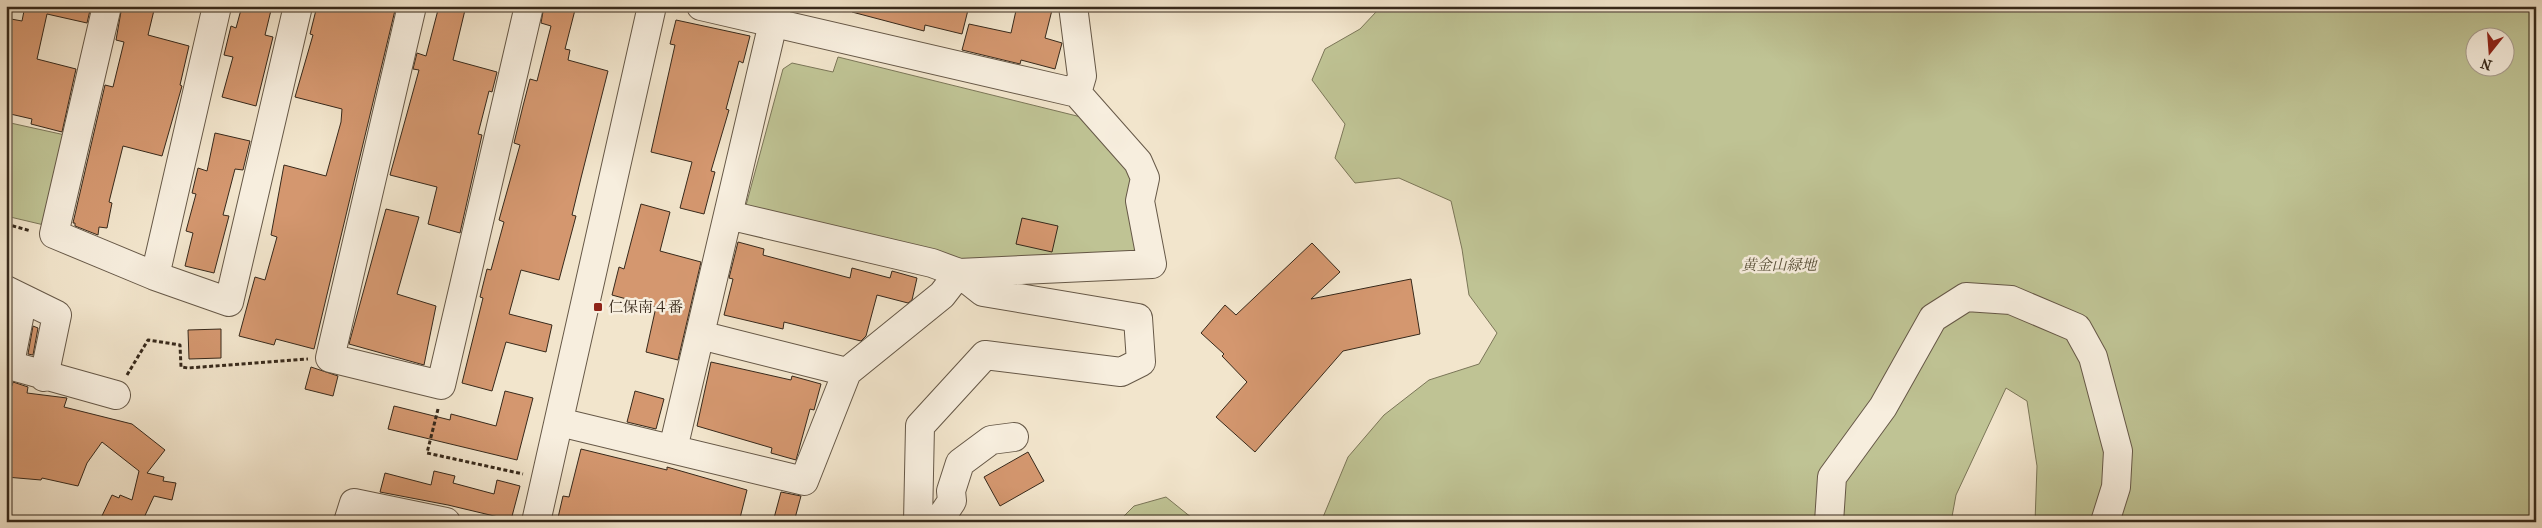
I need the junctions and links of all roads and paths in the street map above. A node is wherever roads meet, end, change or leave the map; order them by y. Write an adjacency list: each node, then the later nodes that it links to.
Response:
1 (107, 6): 15 (street)
2 (217, 6): 15 (street)
3 (298, 6): 15 (street)
4 (412, 6): 19 (street)
5 (529, 6): 19 (street)
6 (652, 6): 24 (street)
7 (701, 6): 9 (street)
8 (1073, 6): 10 (street)
9 (775, 14): 10 (street); 11 (street)
10 (1077, 93): 14 (street)
11 (728, 215): 14 (street); 18 (street)
12 (6, 224): 13 (path)
13 (40, 233)
14 (958, 273): 20 (street); 31 (street)
15 (155, 276)
16 (6, 290): 21 (street)
17 (6, 313): 21 (street)
18 (700, 335): 20 (street); 26 (street)
19 (330, 358): 22 (path)
20 (846, 372): 26 (street)
21 (44, 377): 22 (street)
22 (116, 395)
23 (440, 402): 27 (path)
24 (560, 422): 26 (street); 30 (street)
25 (1014, 437): 32 (street)
26 (673, 450)
27 (520, 474)
28 (348, 522): 29 (street)
29 (446, 522)
30 (536, 522)
31 (918, 522)
32 (938, 522)
33 (1829, 522): 34 (street)
34 (2105, 522)

